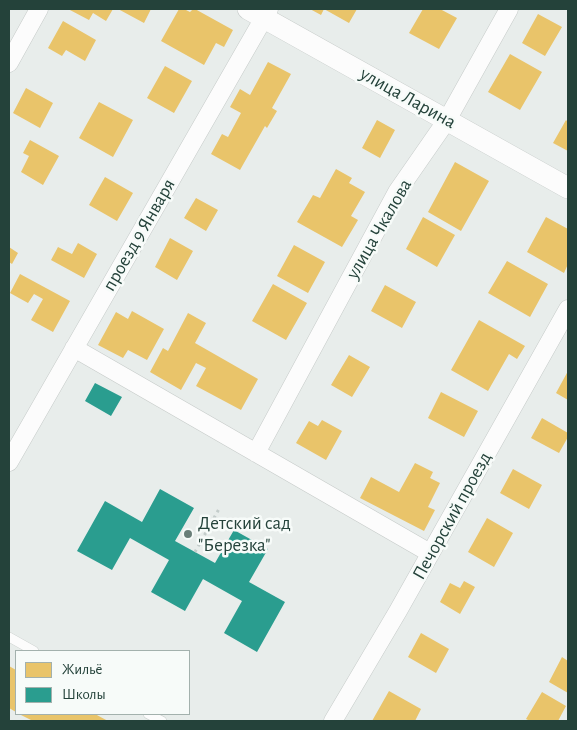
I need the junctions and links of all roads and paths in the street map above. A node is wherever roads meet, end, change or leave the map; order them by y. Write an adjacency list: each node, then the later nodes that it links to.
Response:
1 (39, 9): 4 (street)
2 (509, 9): 5 (street, улица Чкалова)
3 (260, 12): 5 (street, улица Ларина); 8 (street, проезд 9 Января)
4 (9, 63)
5 (447, 120): 6 (street, улица Ларина); 9 (street, улица Чкалова)
6 (568, 188)
7 (568, 309): 13 (street, Печорский проезд)
8 (74, 348): 9 (street); 10 (street, проезд 9 Января)
9 (256, 453): 13 (street)
10 (9, 462)
11 (219, 509): 12 (path)
12 (195, 552)
13 (430, 553): 18 (street, Печорский проезд)
14 (9, 637): 15 (lane)
15 (32, 650)
16 (150, 715): 17 (lane)
17 (162, 721)
18 (333, 721)

